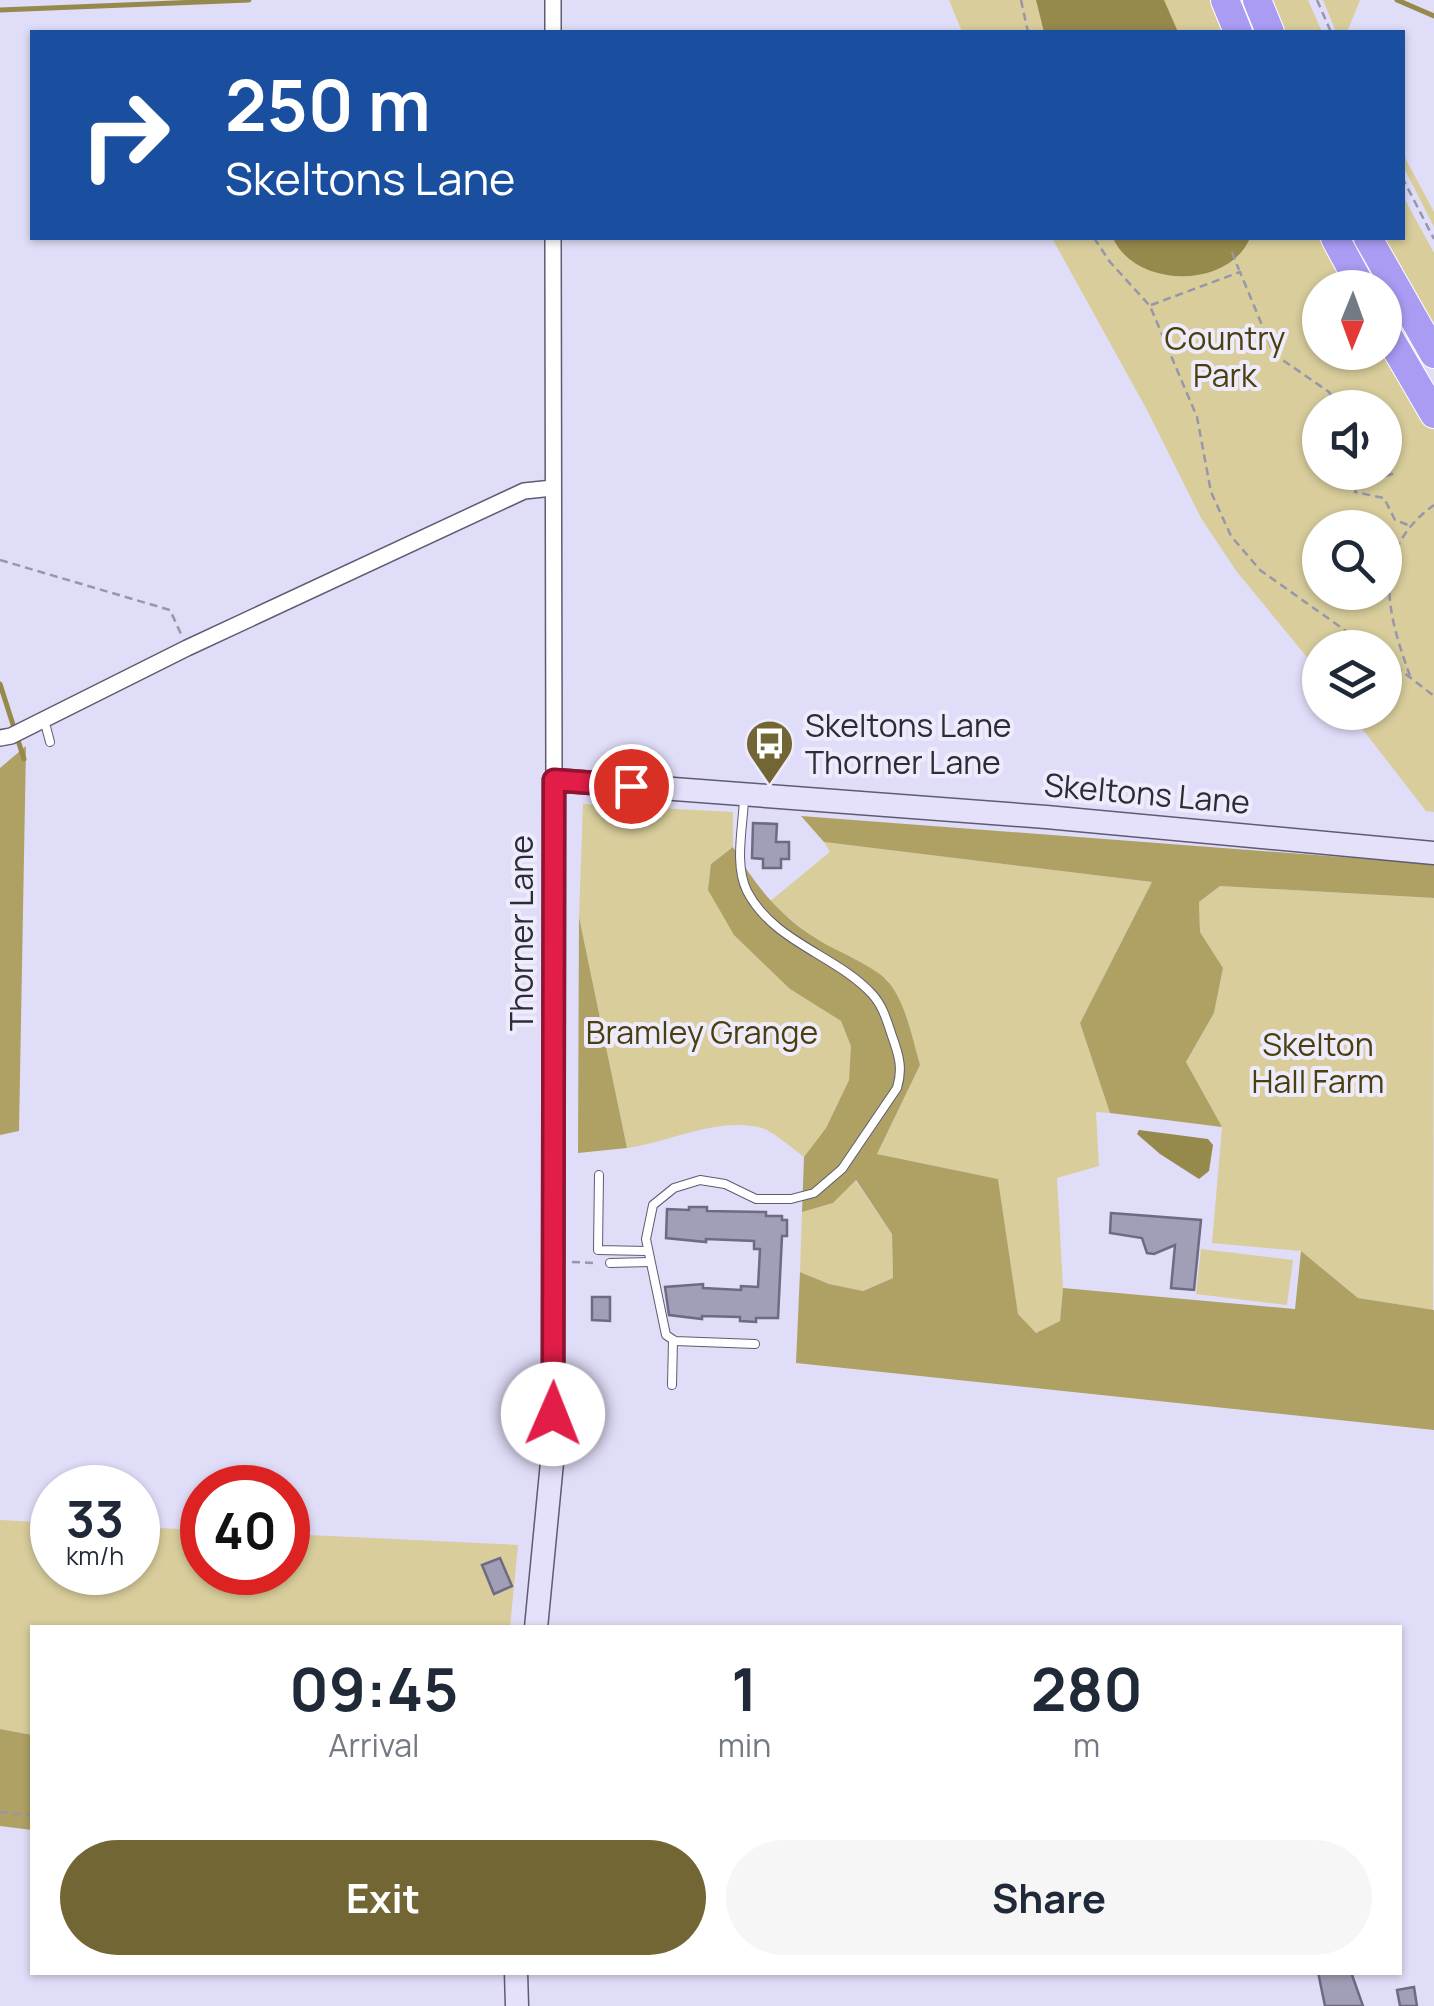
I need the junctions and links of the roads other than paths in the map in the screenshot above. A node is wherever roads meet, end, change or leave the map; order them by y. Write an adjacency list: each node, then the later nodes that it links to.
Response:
1 (554, 0): 4 (street)
2 (1225, 0): 5 (highway)
3 (1257, 0): 6 (highway)
4 (554, 30)
5 (1237, 30)
6 (1269, 30)
7 (553, 240): 14 (street, Thorner Lane)
8 (1336, 240): 10 (highway)
9 (1369, 240): 11 (highway)
10 (1352, 270)
11 (1434, 354)
12 (1402, 359): 13 (highway)
13 (1434, 414)
14 (553, 488): 15 (street); 18 (street, Thorner Lane)
15 (44, 720): 16 (street); 17 (lane)
16 (11, 734)
17 (50, 742)
18 (554, 780): 19 (street, Skeltons Lane); 28 (street, Thorner Lane)
19 (744, 795): 20 (street, Skeltons Lane); 22 (lane)
20 (1434, 853)
21 (600, 1175): 22 (lane)
22 (647, 1251): 23 (lane)
23 (650, 1262): 24 (lane); 25 (lane)
24 (610, 1263)
25 (673, 1340): 26 (lane); 27 (lane)
26 (755, 1344)
27 (672, 1385)
28 (536, 1625)
29 (516, 1975): 30 (street)
30 (517, 2006)

